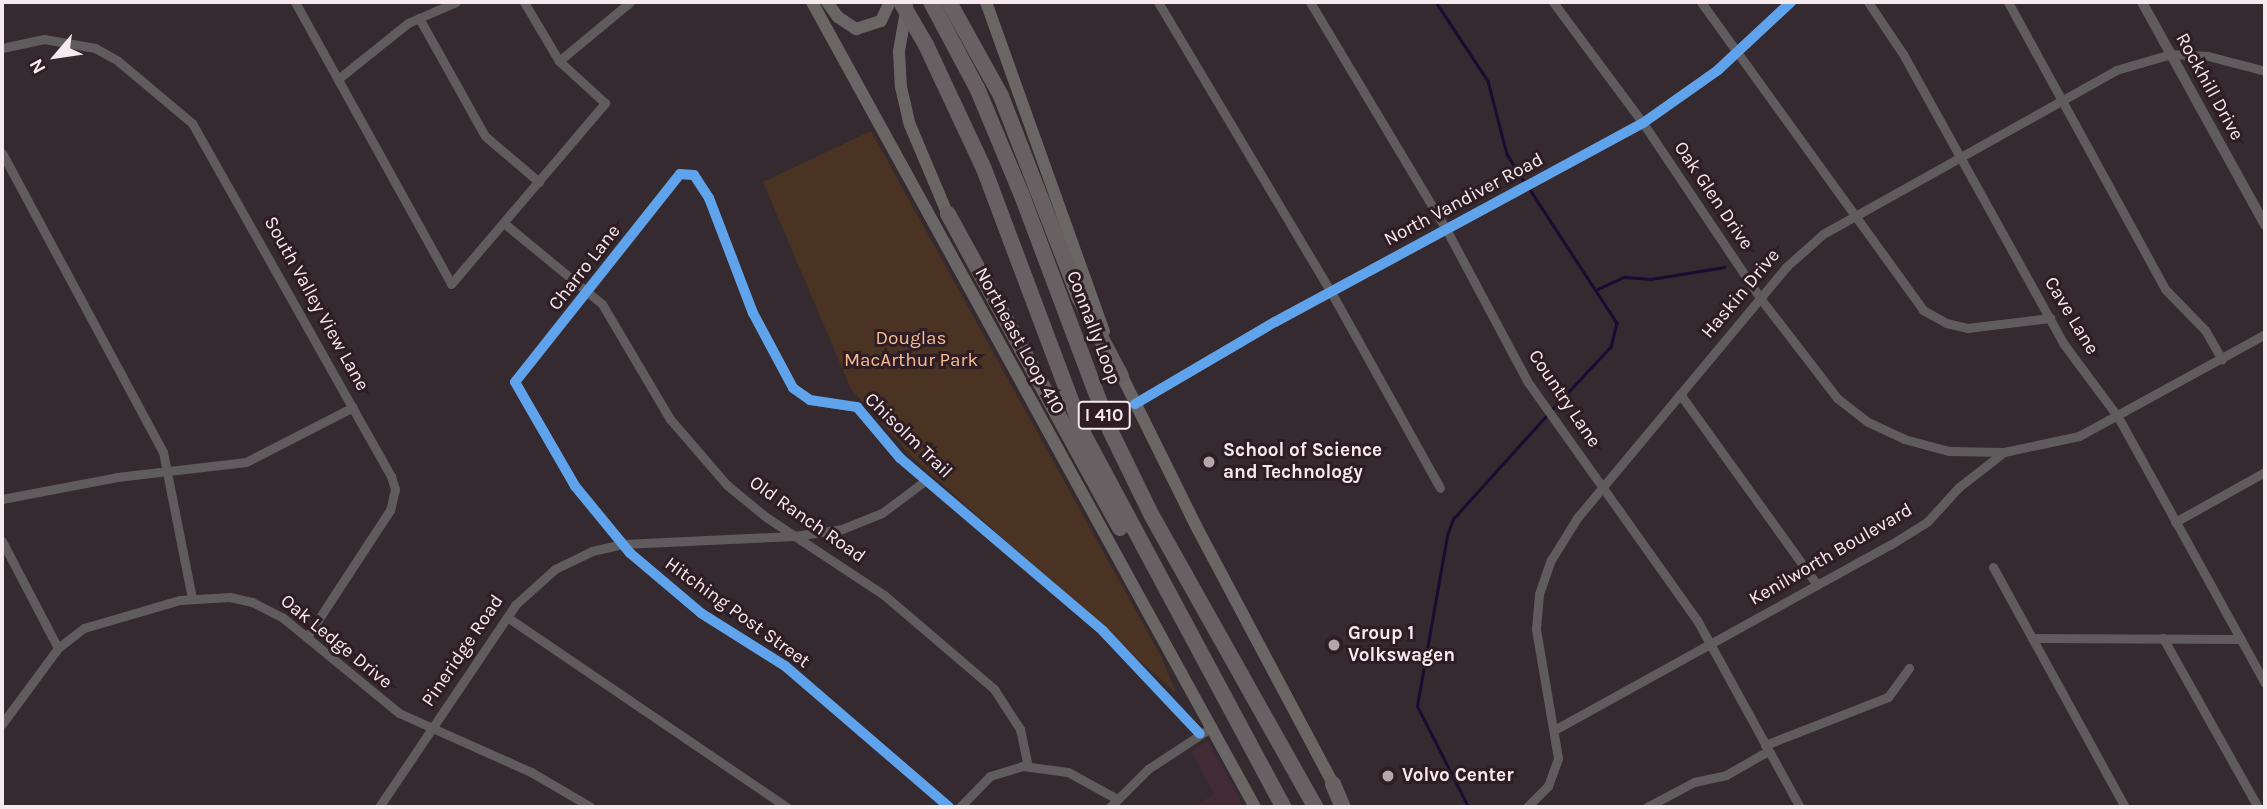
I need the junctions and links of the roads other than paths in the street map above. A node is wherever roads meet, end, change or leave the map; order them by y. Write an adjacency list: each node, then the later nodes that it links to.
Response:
1 (295, 2): 26 (street)
2 (456, 2): 20 (street)
3 (524, 2): 24 (street)
4 (630, 2): 24 (street)
5 (812, 2): 46 (main road, Northeast Loop 410)
6 (827, 2): 7 (main road)
7 (890, 2)
8 (901, 2): 72 (highway, I 410, bridge)
9 (907, 2): 33 (main road)
10 (986, 2): 44 (main road)
11 (1158, 2): 38 (street)
12 (1310, 2): 37 (street, Country Lane)
13 (1553, 2): 28 (street, Oak Glen Drive)
14 (1700, 2): 22 (street)
15 (1791, 2): 22 (street, North Vandiver Road)
16 (1868, 2): 30 (street, Cave Lane)
17 (2008, 2): 27 (street)
18 (2142, 2): 23 (street, Rockhill Drive)
19 (938, 3): 44 (highway); 93 (highway, Connally Loop / I 410)
20 (419, 18): 26 (street); 32 (street)
21 (2, 48): 49 (street, South Valley View Lane)
22 (1735, 54): 28 (street, North Vandiver Road); 34 (street)
23 (2171, 54): 25 (street, Haskin Drive); 27 (street, Haskin Drive); 36 (street, Rockhill Drive)
24 (559, 61): 32 (street)
25 (2265, 71)
26 (338, 79): 35 (street)
27 (2062, 100): 30 (street, Haskin Drive); 43 (street)
28 (1643, 123): 37 (street, North Vandiver Road); 40 (street, Oak Glen Drive)
29 (2, 153): 52 (street)
30 (1961, 157): 34 (street, Haskin Drive); 41 (street, Cave Lane)
31 (680, 174): 39 (street, Charro Lane); 54 (street, Chisolm Trail)
32 (539, 182): 35 (street)
33 (948, 214): 46 (main road); 72 (highway)
34 (1854, 217): 40 (street, Haskin Drive); 41 (street)
35 (505, 224): 39 (street, Old Ranch Road)
36 (2265, 225)
37 (1446, 229): 38 (street, North Vandiver Road); 55 (street, Country Lane)
38 (1331, 292): 48 (street, North Vandiver Road); 56 (street)
39 (590, 294): 45 (street, Charro Lane); 59 (street, Old Ranch Road)
40 (1760, 298): 47 (street, Haskin Drive); 51 (street, Oak Glen Drive)
41 (2050, 318): 50 (street, Cave Lane)
42 (2265, 334): 43 (street)
43 (2222, 359): 50 (street)
44 (1121, 376): 48 (main road)
45 (515, 382): 61 (street, Hitching Post Street)
46 (1025, 393): 76 (main road, Northeast Loop 410)
47 (1680, 394): 55 (street, Haskin Drive); 63 (street)
48 (1135, 404): 82 (main road)
49 (353, 407): 52 (street); 66 (street, South Valley View Lane)
50 (2118, 417): 51 (street); 58 (street, Cave Lane)
51 (2004, 452): 63 (street, Kenilworth Boulevard)
52 (170, 471): 57 (street); 64 (street)
53 (2265, 472): 58 (street)
54 (926, 480): 59 (street, Pineridge Road); 79 (street, Chisolm Trail)
55 (1603, 487): 70 (street, Country Lane); 78 (street, Haskin Drive)
56 (1440, 488)
57 (2, 499)
58 (2175, 522): 69 (street, Cave Lane)
59 (794, 536): 61 (street, Pineridge Road); 81 (street, Old Ranch Road)
60 (2, 541): 71 (street)
61 (622, 544): 65 (street, Pineridge Road); 88 (street, Hitching Post Street)
62 (1993, 567): 67 (street)
63 (1817, 585): 70 (street, Kenilworth Boulevard)
64 (192, 599): 66 (street, Oak Ledge Drive); 71 (street, Oak Ledge Drive)
65 (506, 617): 77 (street, Pineridge Road); 87 (street)
66 (307, 637): 77 (street, Oak Ledge Drive)
67 (2032, 638): 68 (street); 98 (street)
68 (2163, 638): 69 (street); 99 (street)
69 (2241, 639): 74 (street, Cave Lane)
70 (1710, 644): 78 (street, Kenilworth Boulevard); 80 (street, Country Lane)
71 (58, 648): 75 (street, Oak Ledge Drive)
72 (1195, 648): 92 (highway, I 410)
73 (1909, 668): 80 (street)
74 (2265, 683)
75 (2, 724)
76 (1212, 727): 79 (street); 91 (main road, Northeast Loop 410)
77 (432, 729): 85 (street, Pineridge Road); 86 (street, Oak Ledge Drive)
78 (1556, 729): 84 (street, Haskin Drive)
79 (1200, 734): 83 (street)
80 (1767, 748): 96 (street); 97 (street, Country Lane)
81 (1028, 766): 83 (street); 89 (street)
82 (1333, 784): 94 (highway)
83 (1117, 799): 90 (street)
84 (1538, 804): 95 (street, Haskin Drive)
85 (379, 807)
86 (591, 807)
87 (788, 807)
88 (948, 807)
89 (960, 807)
90 (1110, 807)
91 (1255, 807)
92 (1283, 807)
93 (1315, 807)
94 (1345, 807)
95 (1527, 807)
96 (1649, 807)
97 (1800, 807)
98 (2125, 807)
99 (2258, 807)

